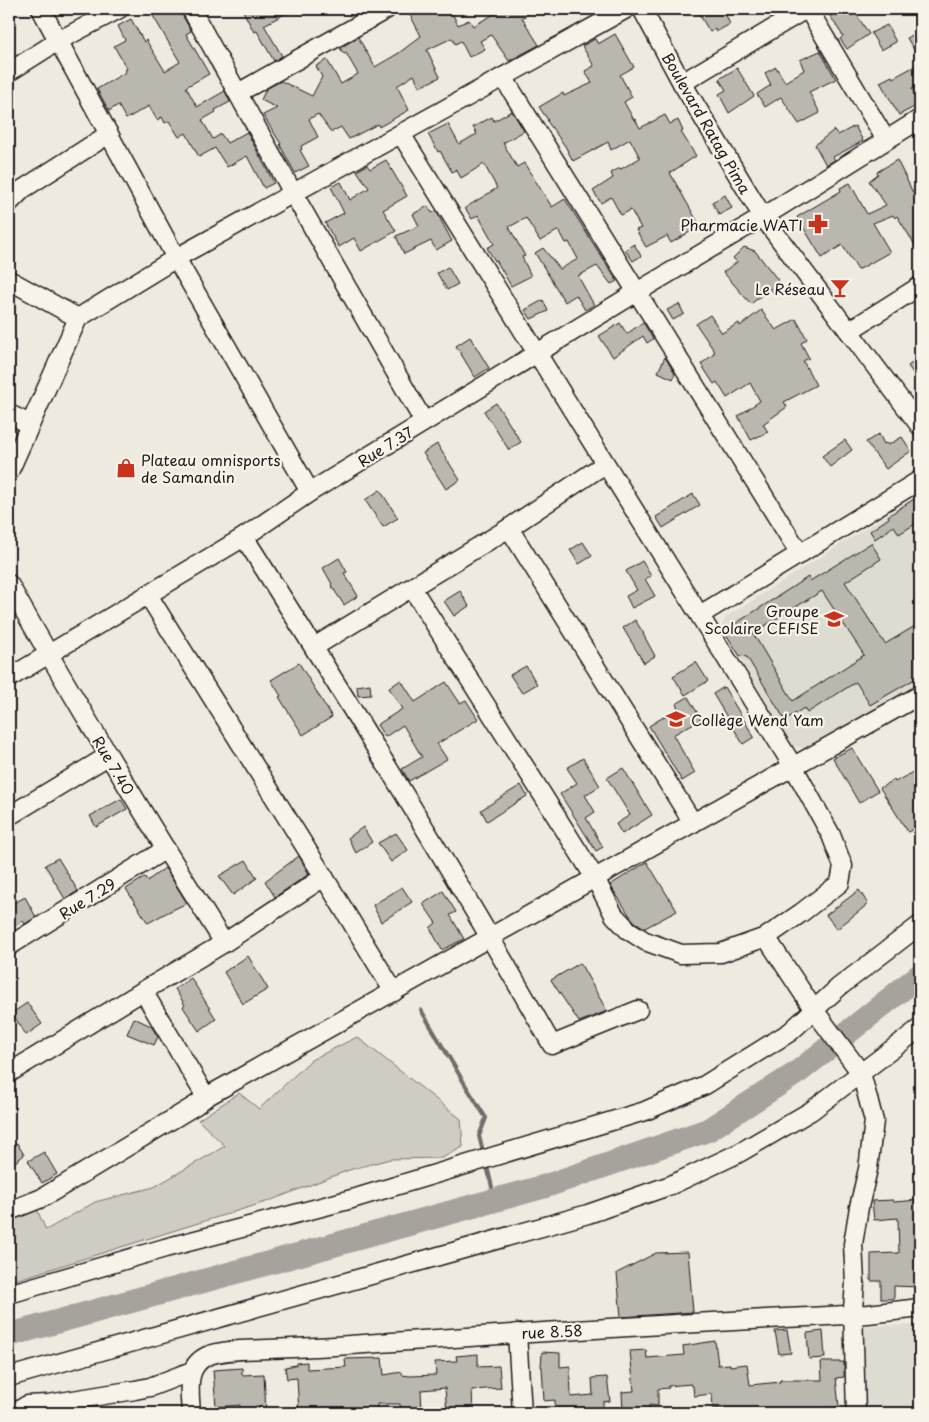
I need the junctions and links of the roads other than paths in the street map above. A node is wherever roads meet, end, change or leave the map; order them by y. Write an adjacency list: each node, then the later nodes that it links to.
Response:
1 (41, 9): 8 (street)
2 (119, 9): 8 (street)
3 (192, 9): 12 (street)
4 (387, 9): 12 (street)
5 (626, 9): 10 (street)
6 (642, 9): 11 (street, Boulevard Ratag Pima)
7 (807, 9): 11 (street); 16 (street)
8 (58, 41): 9 (street); 14 (street)
9 (9, 72)
10 (503, 77): 15 (street); 23 (street)
11 (682, 83): 19 (street, Boulevard Ratag Pima)
12 (238, 93): 17 (street)
13 (920, 121): 16 (street, Rue 7.37)
14 (109, 134): 18 (street); 20 (street)
15 (400, 134): 17 (street); 26 (street)
16 (886, 140): 19 (street, Rue 7.37)
17 (293, 193): 20 (street); 28 (street)
18 (9, 204)
19 (763, 217): 23 (street, Rue 7.37); 25 (street, Boulevard Ratag Pima)
20 (176, 258): 24 (street); 34 (street)
21 (9, 280): 24 (street)
22 (920, 286): 25 (street)
23 (637, 292): 26 (street, Rue 7.37); 37 (street)
24 (78, 318): 29 (street)
25 (849, 331): 30 (street, Boulevard Ratag Pima)
26 (537, 353): 28 (street, Rue 7.37); 31 (street)
27 (9, 414): 29 (street)
28 (424, 422): 34 (street, Rue 7.37)
29 (30, 424): 32 (street)
30 (920, 426)
31 (606, 464): 35 (street); 41 (street)
32 (9, 472)
33 (920, 480): 37 (street)
34 (310, 492): 36 (street, Rue 7.37)
35 (509, 528): 39 (street); 49 (street)
36 (244, 537): 40 (street, Rue 7.37); 42 (street)
37 (800, 554): 41 (street)
38 (9, 584): 43 (street, Rue 7.40)
39 (412, 588): 42 (street); 52 (street)
40 (148, 595): 43 (street, Rue 7.37); 51 (street)
41 (700, 615): 47 (street)
42 (314, 647): 54 (street)
43 (48, 654): 44 (street, Rue 7.37); 46 (street, Rue 7.40)
44 (9, 678)
45 (920, 694): 47 (street)
46 (108, 756): 48 (street); 50 (street, Rue 7.40)
47 (793, 766): 49 (street); 55 (street)
48 (9, 816)
49 (693, 823): 52 (street)
50 (166, 850): 56 (street, Rue 7.40); 57 (street, Rue 7.29)
51 (324, 877): 56 (street); 59 (street)
52 (595, 878): 54 (street); 55 (street)
53 (920, 925): 61 (street)
54 (490, 936): 59 (street); 60 (street)
55 (766, 937): 61 (street)
56 (224, 943): 58 (street)
57 (9, 946)
58 (143, 991): 63 (street); 65 (street)
59 (394, 992): 65 (street)
60 (638, 1010)
61 (814, 1010): 64 (street); 67 (street)
62 (920, 1028): 64 (street)
63 (9, 1073)
64 (861, 1074): 69 (street); 72 (street)
65 (206, 1097): 66 (street)
66 (9, 1212)
67 (9, 1294)
68 (920, 1308): 69 (street, rue 8.58)
69 (854, 1315): 70 (street, rue 8.58); 76 (street)
70 (517, 1333): 71 (street, rue 8.58); 75 (street)
71 (192, 1372): 73 (street); 74 (street)
72 (9, 1377)
73 (9, 1413)
74 (191, 1413)
75 (522, 1413)
76 (856, 1413)

